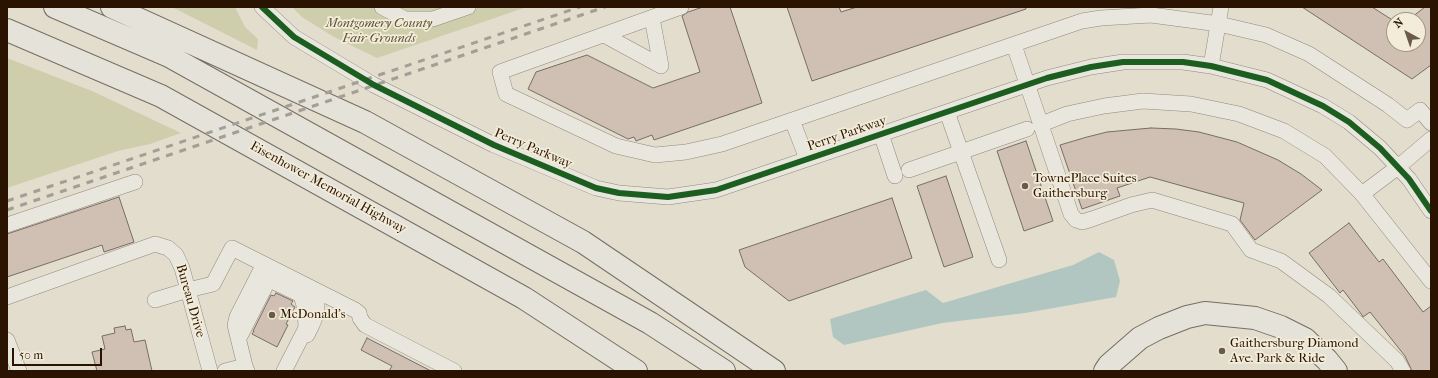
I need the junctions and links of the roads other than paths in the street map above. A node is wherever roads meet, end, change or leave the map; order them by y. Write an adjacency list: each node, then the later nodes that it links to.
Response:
1 (55, 7): 50 (highway)
2 (112, 7): 11 (highway)
3 (131, 7): 11 (highway)
4 (262, 7): 25 (street, Perry Parkway)
5 (382, 7): 6 (street)
6 (468, 7)
7 (681, 7): 9 (street)
8 (1221, 7): 10 (street)
9 (652, 18): 13 (street); 13 (street)
10 (1219, 24): 14 (street); 15 (street); 19 (street)
11 (153, 25): 51 (highway)
12 (7, 30): 49 (highway, Eisenhower Memorial Highway)
13 (604, 35): 18 (street)
14 (1014, 45): 16 (street); 18 (street)
15 (1211, 66): 16 (street, Perry Parkway); 26 (street, Perry Parkway)
16 (1028, 85): 17 (street, Perry Parkway); 20 (street)
17 (946, 112): 22 (street, Perry Parkway); 24 (street)
18 (792, 120): 25 (street)
19 (1431, 123)
20 (1042, 124): 30 (street); 54 (street)
21 (1027, 129): 24 (street)
22 (881, 134): 25 (street, Perry Parkway); 28 (street)
23 (1431, 139): 26 (street)
24 (961, 152): 27 (street); 33 (street)
25 (807, 159)
26 (1398, 167): 30 (street); 31 (street, Perry Parkway)
27 (909, 170)
28 (895, 176)
29 (135, 182): 32 (street)
30 (1362, 194): 35 (street)
31 (1431, 211)
32 (7, 225)
33 (999, 260)
34 (264, 264): 36 (street); 37 (street); 40 (street)
35 (1431, 281)
36 (312, 288): 47 (street); 48 (street)
37 (188, 290): 38 (street, Bureau Drive); 39 (street); 44 (street, Bureau Drive)
38 (7, 297)
39 (155, 300)
40 (239, 338): 42 (street); 46 (street)
41 (7, 340): 43 (street)
42 (246, 368): 45 (street)
43 (19, 371)
44 (210, 371)
45 (225, 371)
46 (284, 371)
47 (287, 371)
48 (454, 371)
49 (636, 371)
50 (724, 371)
51 (774, 371)
52 (1105, 371): 53 (highway)
53 (1336, 371)
54 (1403, 371)

